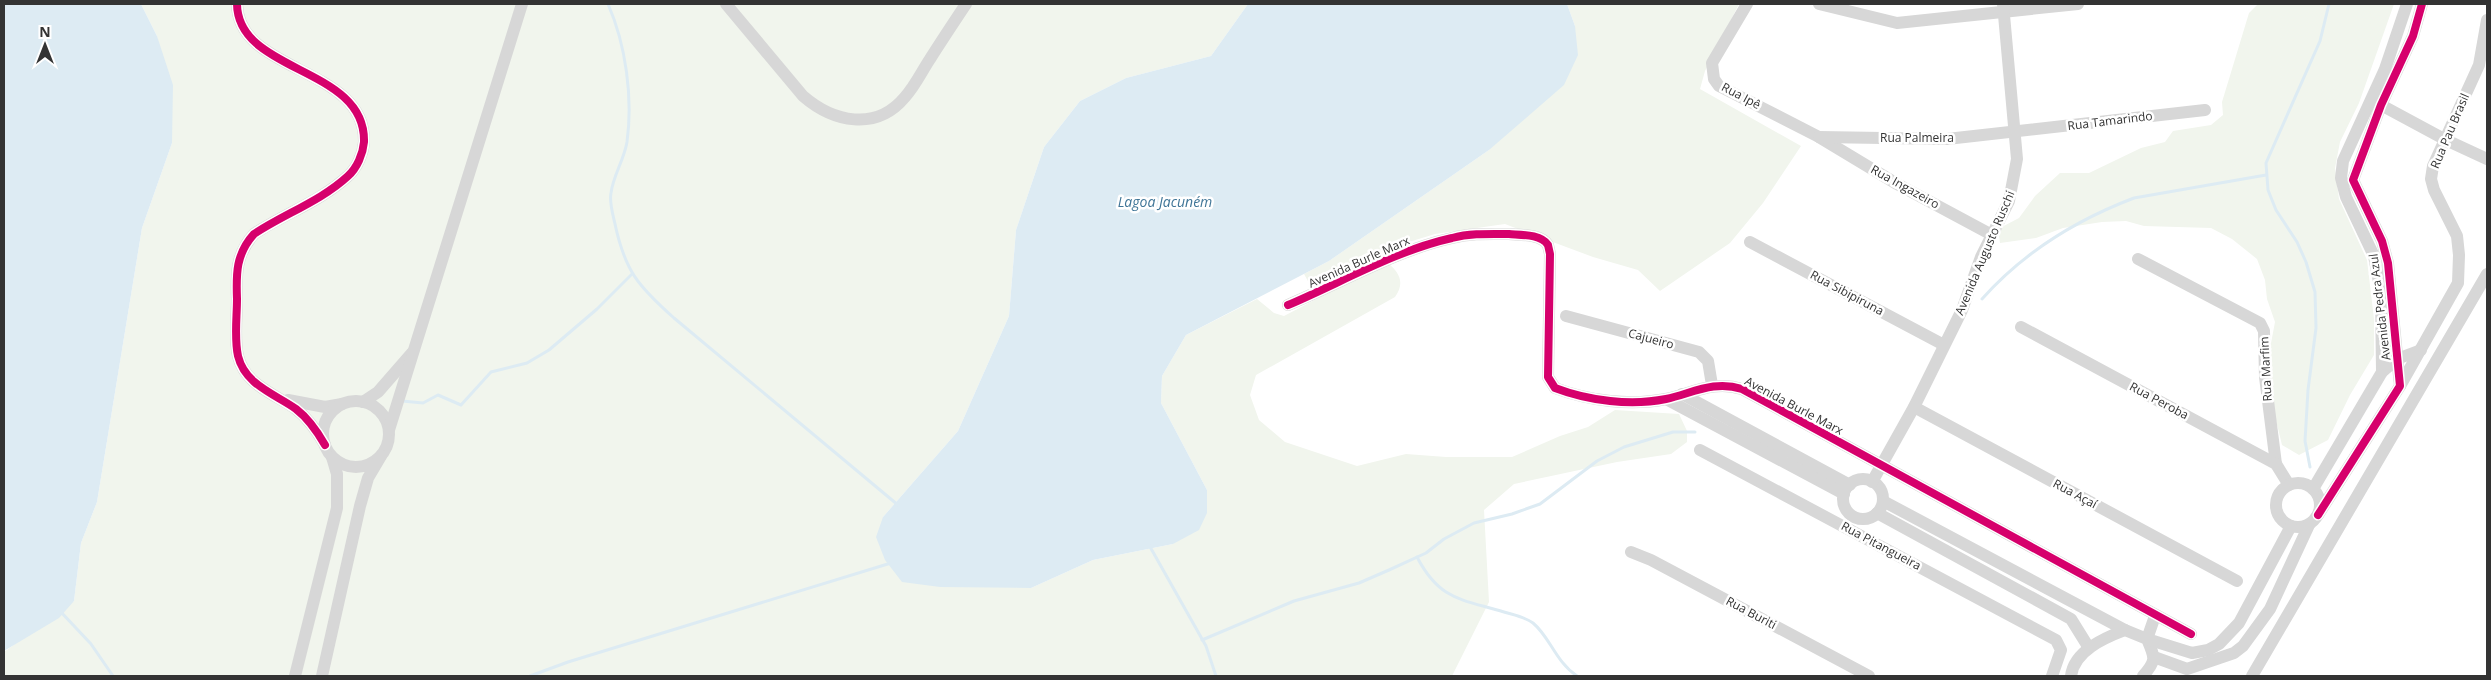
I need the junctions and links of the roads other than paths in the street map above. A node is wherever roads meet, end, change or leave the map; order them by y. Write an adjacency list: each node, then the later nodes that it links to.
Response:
1 (237, 4): 33 (street)
2 (522, 4): 26 (street)
3 (726, 4): 4 (street)
4 (966, 4)
5 (1747, 4): 15 (street, Rua Ipê)
6 (1819, 4): 10 (street)
7 (2078, 4): 10 (street)
8 (2407, 4): 29 (street, Avenida Pedra Azul)
9 (2422, 4): 12 (street, Avenida Pedra Azul)
10 (2003, 8): 14 (street, Avenida Augusto Ruschi)
11 (2487, 20): 16 (street, Rua Pau Brasil)
12 (2381, 104): 16 (street); 28 (street, Avenida Pedra Azul)
13 (2206, 110): 14 (street, Rua Tamarindo)
14 (2014, 133): 15 (street, Rua Palmeira); 18 (street, Avenida Augusto Ruschi)
15 (1819, 137): 18 (street, Rua Ingazeiro)
16 (2446, 140): 17 (street); 27 (street, Rua Pau Brasil)
17 (2487, 159)
18 (1992, 235): 25 (street, Avenida Augusto Ruschi)
19 (1750, 242): 25 (street, Rua Sibipiruna)
20 (2138, 259): 43 (street, Rua Marfim)
21 (2487, 274): 70 (street)
22 (1288, 305): 34 (street, Avenida Burle Marx)
23 (1566, 316): 30 (street, Cajueiro)
24 (2021, 327): 43 (street, Rua Peroba)
25 (1944, 345): 37 (street, Avenida Augusto Ruschi)
26 (415, 350): 36 (street); 38 (street)
27 (2421, 350): 28 (street); 31 (street, Rua Pau Brasil)
28 (2397, 359): 29 (street, Avenida Pedra Azul); 31 (street, Avenida Pedra Azul)
29 (2382, 372): 48 (street, Avenida Pedra Azul)
30 (1712, 385): 32 (street, Avenida Burle Marx); 44 (street, Avenida Burle Marx)
31 (2400, 386): 51 (street)
32 (1682, 394): 34 (street, Avenida Burle Marx); 47 (street)
33 (278, 397): 35 (street); 39 (street)
34 (1666, 399): 47 (street, Avenida Burle Marx)
35 (349, 402): 36 (street); 39 (street)
36 (363, 402): 38 (street)
37 (1914, 407): 44 (street, Avenida Augusto Ruschi); 57 (street, Rua Açaí)
38 (389, 430): 41 (street)
39 (325, 445): 42 (street)
40 (1700, 450): 55 (street, Rua Pitangueira)
41 (381, 456): 42 (street); 65 (street)
42 (332, 457): 64 (street)
43 (2276, 464): 46 (street)
44 (1882, 466): 45 (street, Avenida Augusto Ruschi); 58 (street, Avenida Burle Marx)
45 (1872, 482): 47 (street); 49 (street)
46 (2289, 486): 48 (street); 54 (street)
47 (1847, 489): 52 (street)
48 (2313, 489): 51 (street)
49 (1883, 501): 50 (street); 59 (street)
50 (1877, 513): 52 (street); 62 (street)
51 (2318, 515): 53 (street)
52 (1852, 516): 55 (street)
53 (2309, 525): 54 (street); 63 (street)
54 (2291, 526): 61 (street)
55 (1846, 528): 67 (street, Rua Pitangueira)
56 (1631, 552): 66 (street, Rua Buriti)
57 (2237, 580)
58 (2155, 616): 60 (street, Avenida Burle Marx); 61 (street)
59 (2125, 630): 61 (street); 62 (street)
60 (2191, 634)
61 (2147, 639): 63 (street)
62 (2089, 648): 68 (street)
63 (2154, 657): 69 (street)
64 (295, 676)
65 (322, 676)
66 (1869, 676)
67 (2052, 676)
68 (2071, 676)
69 (2143, 676)
70 (2252, 676)

